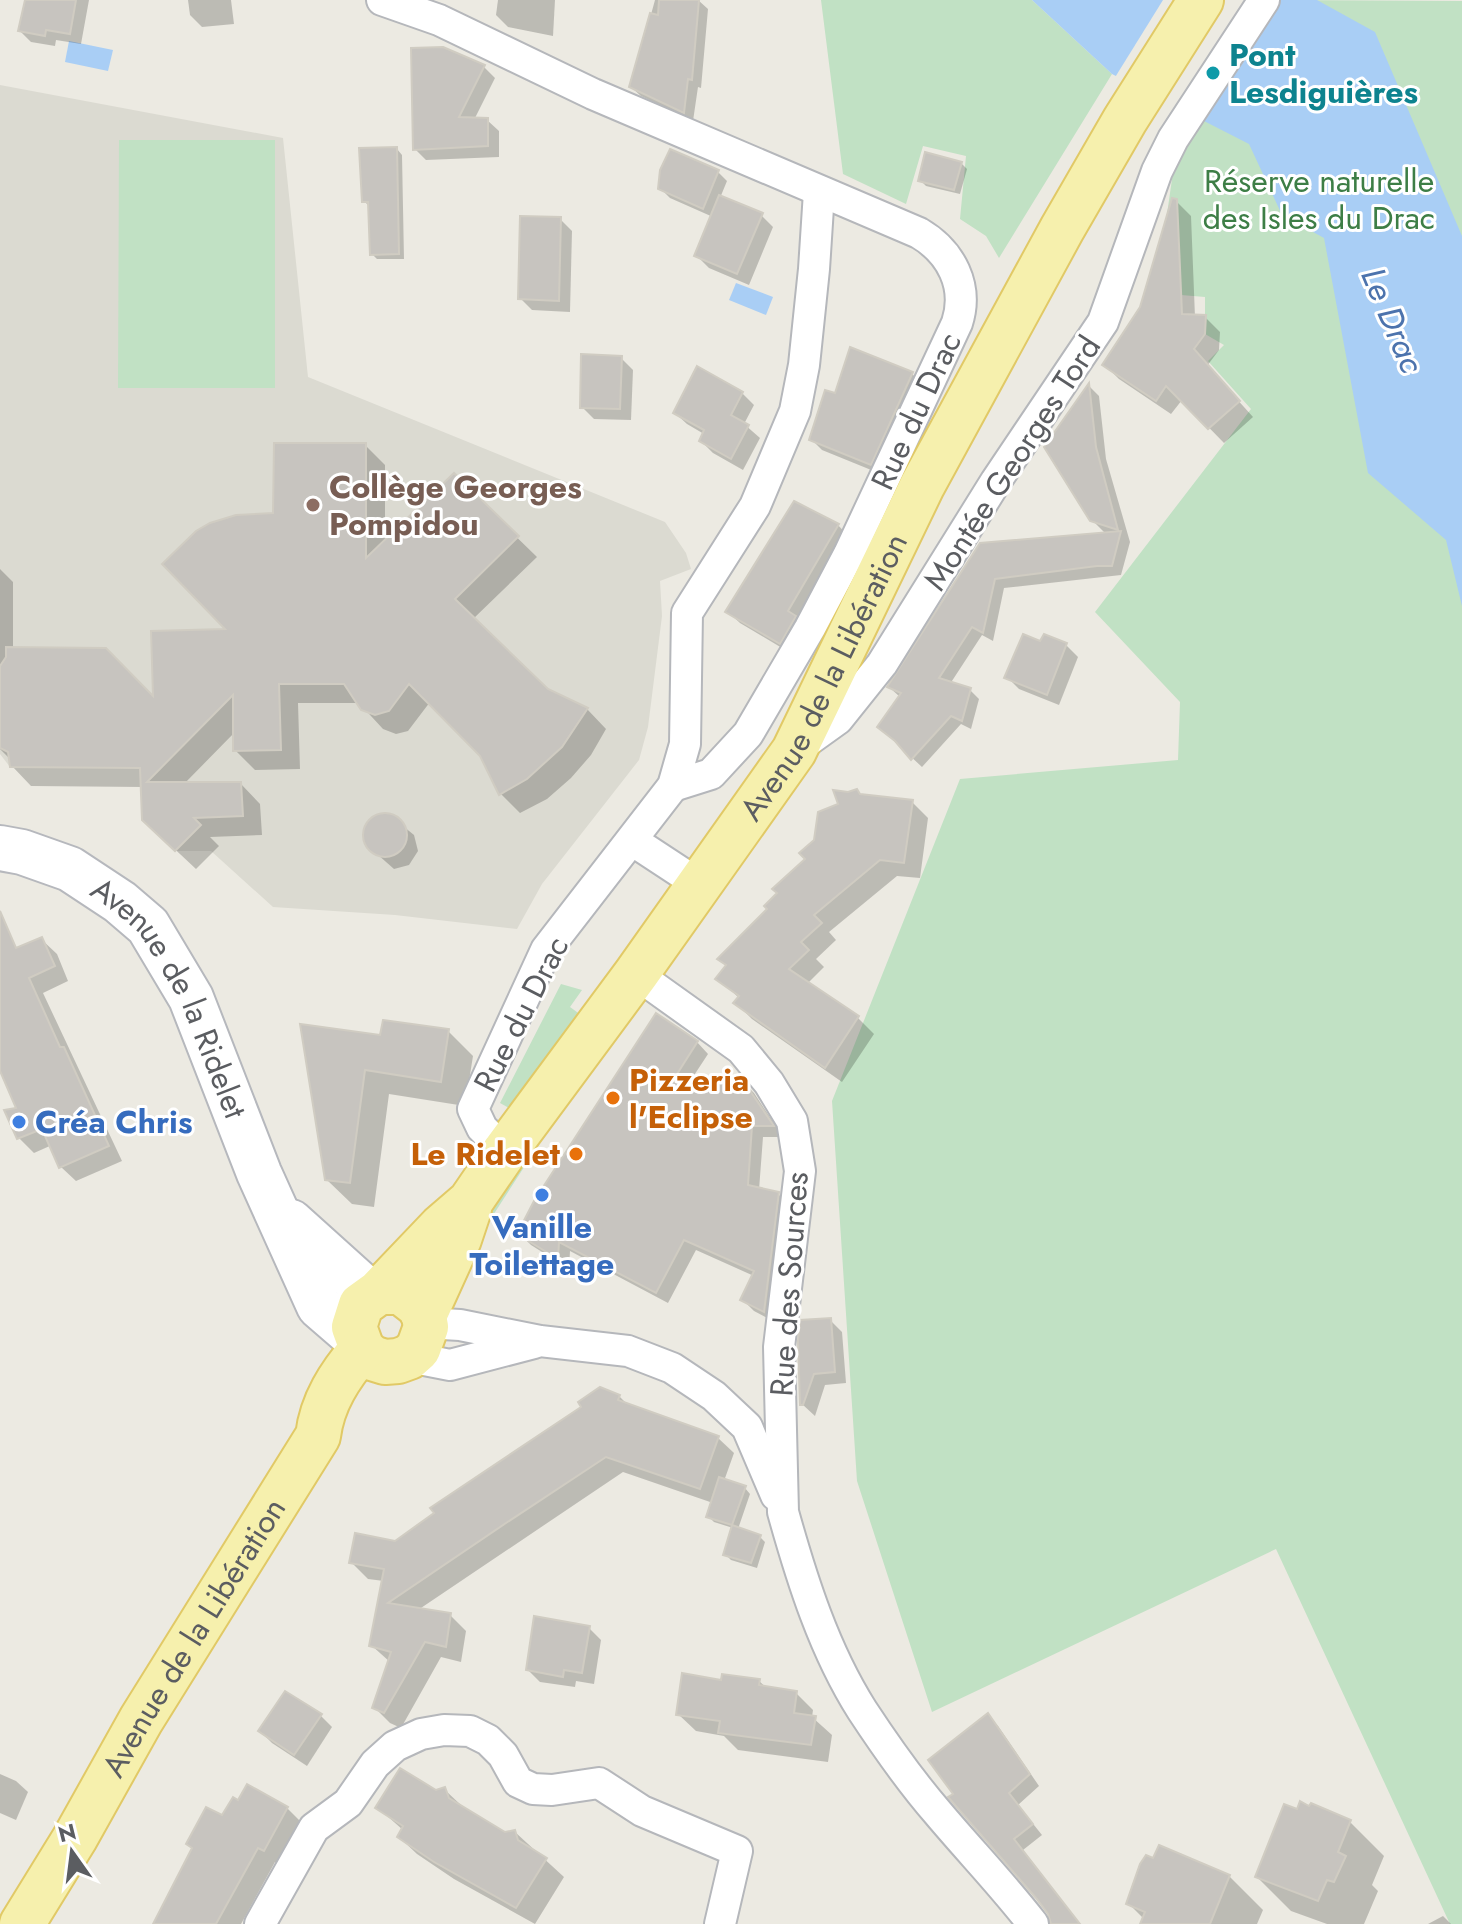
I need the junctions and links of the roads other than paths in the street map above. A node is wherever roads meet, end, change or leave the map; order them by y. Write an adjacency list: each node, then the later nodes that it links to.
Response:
1 (382, 0): 4 (street, Rue du Drac)
2 (1201, 0): 5 (main road, Avenue de la Libération)
3 (1264, 0): 5 (street, Montée Georges Tord)
4 (819, 192): 6 (street, Rue du Drac); 6 (street, Rue du Drac)
5 (794, 751): 9 (main road, Avenue de la Libération)
6 (673, 786): 7 (street, Rue du Drac)
7 (633, 841): 9 (street); 11 (street, Rue du Drac)
8 (0, 848): 13 (main road, Avenue de la Ridelet)
9 (700, 885): 10 (main road, Avenue de la Libération)
10 (636, 974): 11 (main road, Avenue de la Libération); 17 (street, Rue des Sources)
11 (505, 1151): 12 (main road, Avenue de la Libération)
12 (470, 1202): 14 (main road, Avenue de la Libération); 15 (main road, Avenue de la Libération)
13 (277, 1209): 14 (main road, Avenue de la Ridelet); 15 (main road, Avenue de la Ridelet)
14 (376, 1294): 15 (main road)
15 (396, 1341): 16 (street); 16 (street); 18 (main road, Avenue de la Libération)
16 (540, 1341): 17 (street)
17 (783, 1512): 21 (street, Rue des Sources)
18 (22, 1924)
19 (260, 1924): 20 (street)
20 (720, 1924)
21 (1033, 1924)

